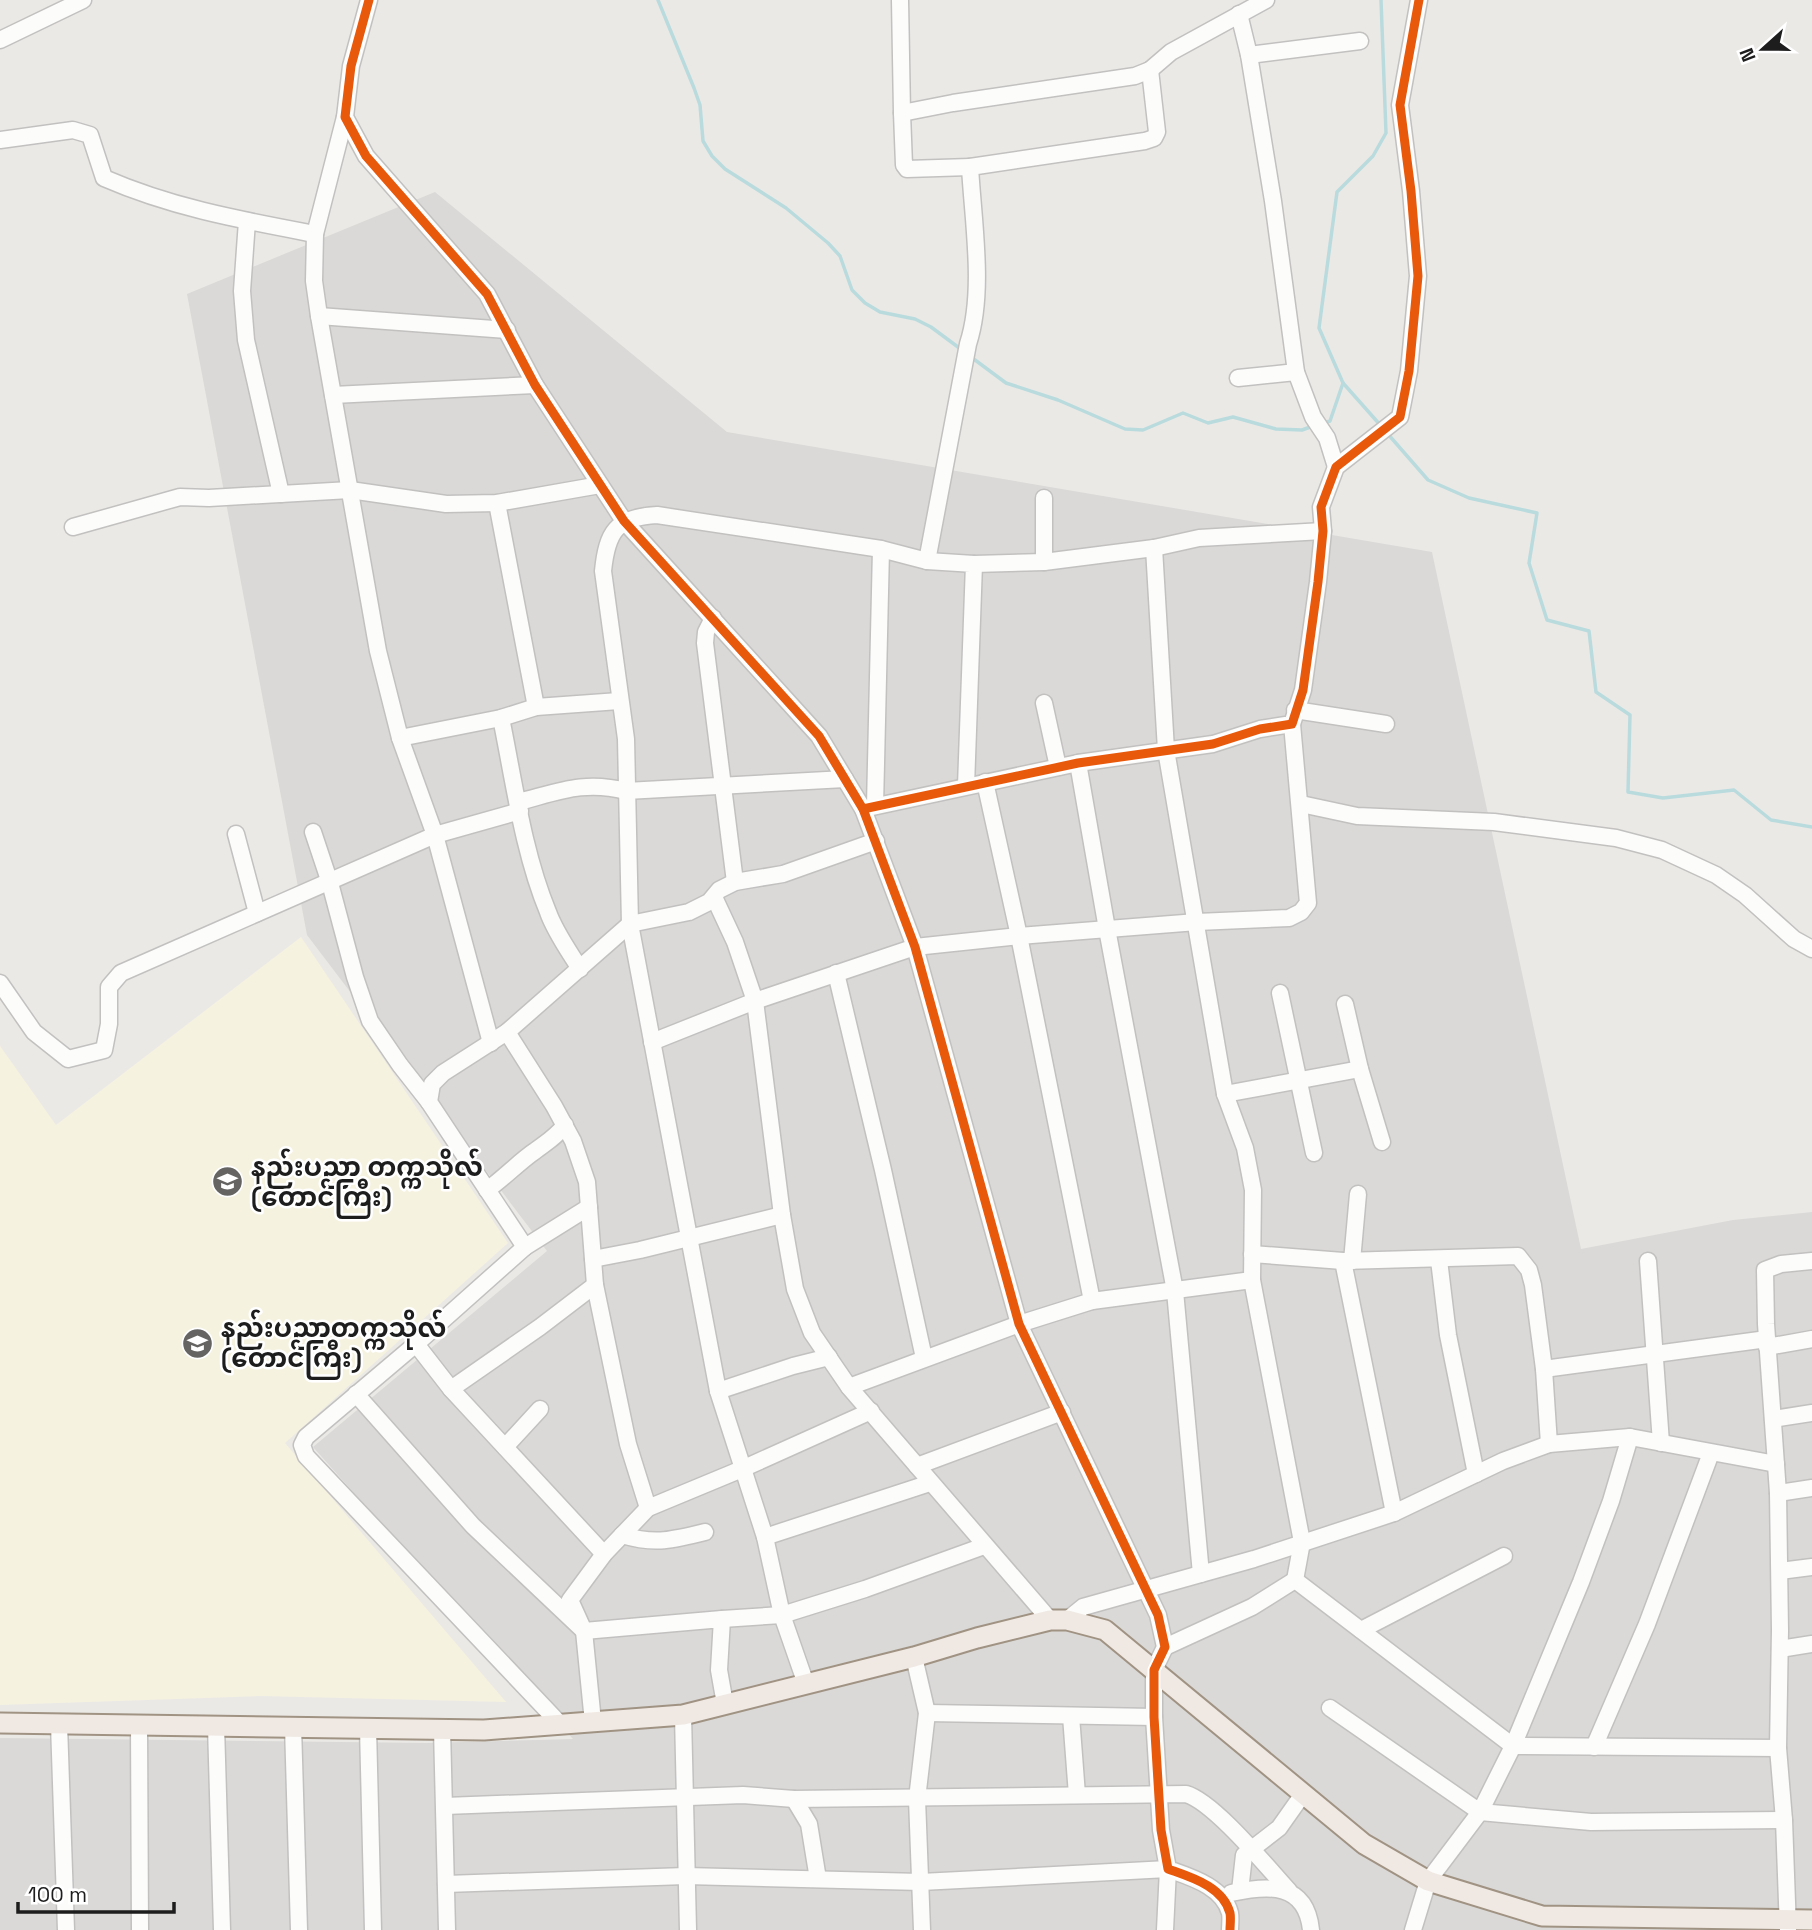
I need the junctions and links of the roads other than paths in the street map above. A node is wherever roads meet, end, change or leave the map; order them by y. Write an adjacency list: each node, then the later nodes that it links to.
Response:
1 (83, 0): 7 (street)
2 (369, 0): 12 (street)
3 (900, 0): 11 (street)
4 (1266, 0): 6 (street)
5 (1419, 0): 23 (street)
6 (1239, 14): 9 (street); 10 (street)
7 (0, 40)
8 (1360, 41): 9 (street)
9 (1249, 55): 19 (street)
10 (1150, 69): 11 (street); 14 (street)
11 (902, 113): 14 (street)
12 (345, 117): 16 (street); 18 (street)
13 (0, 141): 15 (street)
14 (970, 167): 34 (street)
15 (247, 221): 16 (street); 26 (street)
16 (314, 234): 17 (street)
17 (319, 316): 18 (street); 22 (street)
18 (507, 330): 21 (street)
19 (1296, 372): 20 (street); 23 (street)
20 (1238, 378)
21 (535, 384): 22 (street); 24 (street)
22 (333, 396): 25 (street)
23 (1336, 467): 31 (street)
24 (600, 485): 28 (street); 29 (street)
25 (349, 489): 26 (street); 28 (street); 44 (street)
26 (281, 494): 30 (street)
27 (1044, 498): 35 (street)
28 (497, 503): 40 (street)
29 (624, 521): 33 (street); 37 (street); 38 (street)
30 (73, 527)
31 (1324, 531): 32 (street); 41 (street)
32 (1154, 548): 35 (street); 45 (street)
33 (881, 549): 34 (street); 55 (street)
34 (927, 561): 36 (street)
35 (1044, 562): 36 (street)
36 (974, 564): 51 (street)
37 (713, 618): 48 (street); 50 (street)
38 (620, 701): 40 (street); 52 (street)
39 (1044, 703): 47 (street)
40 (536, 707): 42 (street)
41 (1294, 717): 43 (street); 45 (street); 53 (street)
42 (502, 718): 44 (street); 54 (street)
43 (1386, 724)
44 (400, 738): 58 (street)
45 (1166, 750): 46 (street); 64 (street)
46 (1078, 763): 47 (street); 66 (street)
47 (1058, 767): 49 (street)
48 (845, 779): 50 (street); 55 (street)
49 (985, 782): 51 (street); 67 (street)
50 (721, 786): 52 (street); 60 (street)
51 (966, 786): 55 (street)
52 (626, 790): 54 (street); 65 (street)
53 (1301, 804): 64 (street); 69 (street)
54 (519, 807): 58 (street); 70 (street)
55 (869, 808): 59 (street)
56 (313, 832): 61 (street)
57 (236, 834): 63 (street)
58 (435, 835): 61 (street); 78 (street)
59 (876, 841): 60 (street); 68 (street)
60 (734, 882): 62 (street)
61 (330, 883): 63 (street); 82 (street)
62 (714, 897): 65 (street); 74 (street)
63 (257, 913): 72 (street)
64 (1197, 922): 66 (street); 81 (street)
65 (630, 924): 70 (street); 77 (street)
66 (1107, 929): 67 (street); 100 (street)
67 (1019, 936): 68 (street); 101 (street)
68 (915, 947): 71 (street); 102 (street)
69 (1812, 948)
70 (580, 969): 76 (street)
71 (836, 973): 74 (street); 108 (street)
72 (0, 984)
73 (1280, 993): 80 (street)
74 (755, 1000): 77 (street); 89 (street)
75 (1345, 1004): 79 (street)
76 (507, 1032): 78 (street); 83 (street)
77 (652, 1042): 90 (street)
78 (491, 1043): 82 (street)
79 (1360, 1069): 80 (street); 84 (street)
80 (1299, 1080): 81 (street); 85 (street)
81 (1224, 1094): 92 (street)
82 (429, 1102): 86 (street)
83 (565, 1125): 86 (street); 88 (street)
84 (1382, 1142)
85 (1314, 1153)
86 (487, 1190): 91 (street)
87 (1358, 1194): 95 (street)
88 (589, 1207): 91 (street); 93 (street)
89 (782, 1215): 90 (street); 107 (street)
90 (689, 1238): 93 (street); 112 (street)
91 (525, 1247): 105 (street)
92 (1252, 1254): 95 (street); 98 (street)
93 (593, 1259): 99 (street)
94 (1439, 1260): 95 (street); 109 (street); 127 (street)
95 (1347, 1261): 132 (street)
96 (1648, 1261): 106 (street)
97 (1812, 1261): 104 (street)
98 (1252, 1280): 100 (street); 136 (street)
99 (595, 1285): 111 (street); 131 (street)
100 (1175, 1291): 101 (street); 142 (street)
101 (1092, 1301): 102 (street)
102 (1020, 1324): 108 (street); 116 (street)
103 (1812, 1339): 104 (street)
104 (1767, 1343): 106 (street); 118 (street)
105 (416, 1344): 111 (street); 113 (street)
106 (1653, 1354): 109 (street); 120 (street)
107 (828, 1357): 110 (street); 112 (street)
108 (924, 1358): 110 (street)
109 (1544, 1369): 121 (street)
110 (849, 1387): 115 (street)
111 (451, 1389): 122 (street)
112 (718, 1391): 126 (street)
113 (356, 1394): 149 (street); 166 (street)
114 (540, 1409): 122 (street)
115 (871, 1411): 125 (street); 126 (street)
116 (1062, 1412): 125 (street); 144 (street)
117 (1812, 1413): 118 (street)
118 (1773, 1419): 124 (street)
119 (1630, 1437): 120 (street); 121 (street); 171 (street)
120 (1661, 1443): 123 (street)
121 (1549, 1444): 127 (street)
122 (505, 1447): 138 (street)
123 (1711, 1453): 124 (street); 172 (street)
124 (1776, 1464): 130 (street)
125 (917, 1466): 128 (street)
126 (743, 1469): 131 (street); 135 (street)
127 (1476, 1474): 132 (street)
128 (930, 1483): 135 (street); 137 (street)
129 (1812, 1488): 130 (street)
130 (1778, 1493): 141 (street)
131 (648, 1508): 134 (street)
132 (1394, 1513): 136 (street)
133 (705, 1532): 134 (street)
134 (622, 1535): 138 (street)
135 (765, 1537): 145 (street)
136 (1302, 1542): 142 (street); 143 (street)
137 (984, 1546): 145 (street); 147 (street)
138 (604, 1553): 149 (street)
139 (1504, 1556): 148 (street)
140 (1812, 1567): 141 (street)
141 (1780, 1571): 152 (street)
142 (1201, 1574): 144 (street)
143 (1296, 1580): 148 (street); 151 (street)
144 (1147, 1590): 147 (street); 151 (street)
145 (782, 1615): 146 (street); 155 (street)
146 (722, 1619): 149 (street); 156 (street)
147 (1059, 1620): 153 (main road); 154 (main road)
148 (1361, 1630): 171 (street)
149 (584, 1631): 162 (street)
150 (1812, 1644): 152 (street)
151 (1165, 1647): 154 (street)
152 (1780, 1649): 173 (street)
153 (914, 1657): 155 (main road); 158 (street)
154 (1154, 1670): 161 (street); 175 (main road)
155 (806, 1684): 156 (main road)
156 (725, 1704): 159 (main road)
157 (1330, 1708): 181 (street)
158 (927, 1713): 160 (street); 177 (street)
159 (683, 1715): 162 (main road); 178 (street)
160 (1071, 1716): 161 (street); 176 (street)
161 (1154, 1717): 174 (street)
162 (593, 1722): 166 (main road)
163 (0, 1723): 164 (main road)
164 (59, 1724): 165 (main road); 198 (street)
165 (139, 1725): 167 (main road); 199 (street)
166 (561, 1725): 170 (main road)
167 (216, 1726): 168 (main road); 200 (street)
168 (293, 1727): 169 (main road); 201 (street)
169 (368, 1728): 170 (main road); 202 (street)
170 (442, 1729): 180 (street)
171 (1513, 1746): 172 (street); 181 (street)
172 (1594, 1746): 173 (street)
173 (1778, 1748): 182 (street)
174 (1159, 1794): 176 (street); 183 (street); 184 (street)
175 (1303, 1794): 183 (street); 187 (main road)
176 (1077, 1795): 177 (street)
177 (917, 1798): 179 (street); 188 (street)
178 (683, 1799): 179 (street); 180 (street); 185 (street)
179 (794, 1799): 186 (street)
180 (445, 1806): 189 (street)
181 (1479, 1812): 182 (street); 187 (street)
182 (1784, 1820): 195 (street)
183 (1250, 1848): 190 (street); 191 (street)
184 (1168, 1869): 188 (street); 192 (street); 196 (street)
185 (686, 1876): 186 (street); 189 (street); 204 (street)
186 (818, 1879): 188 (street)
187 (1428, 1881): 194 (main road); 207 (street)
188 (921, 1882): 205 (street)
189 (446, 1884): 203 (street)
190 (1240, 1891): 191 (street); 192 (street)
191 (1289, 1891): 197 (street)
192 (1219, 1895): 206 (street)
193 (1812, 1920): 195 (main road)
194 (1641, 1924): 195 (main road)
195 (1788, 1925)
196 (1162, 1926)
197 (1315, 1929)
198 (66, 1930)
199 (140, 1930)
200 (222, 1930)
201 (299, 1930)
202 (373, 1930)
203 (447, 1930)
204 (688, 1930)
205 (922, 1930)
206 (1230, 1930)
207 (1413, 1930)

